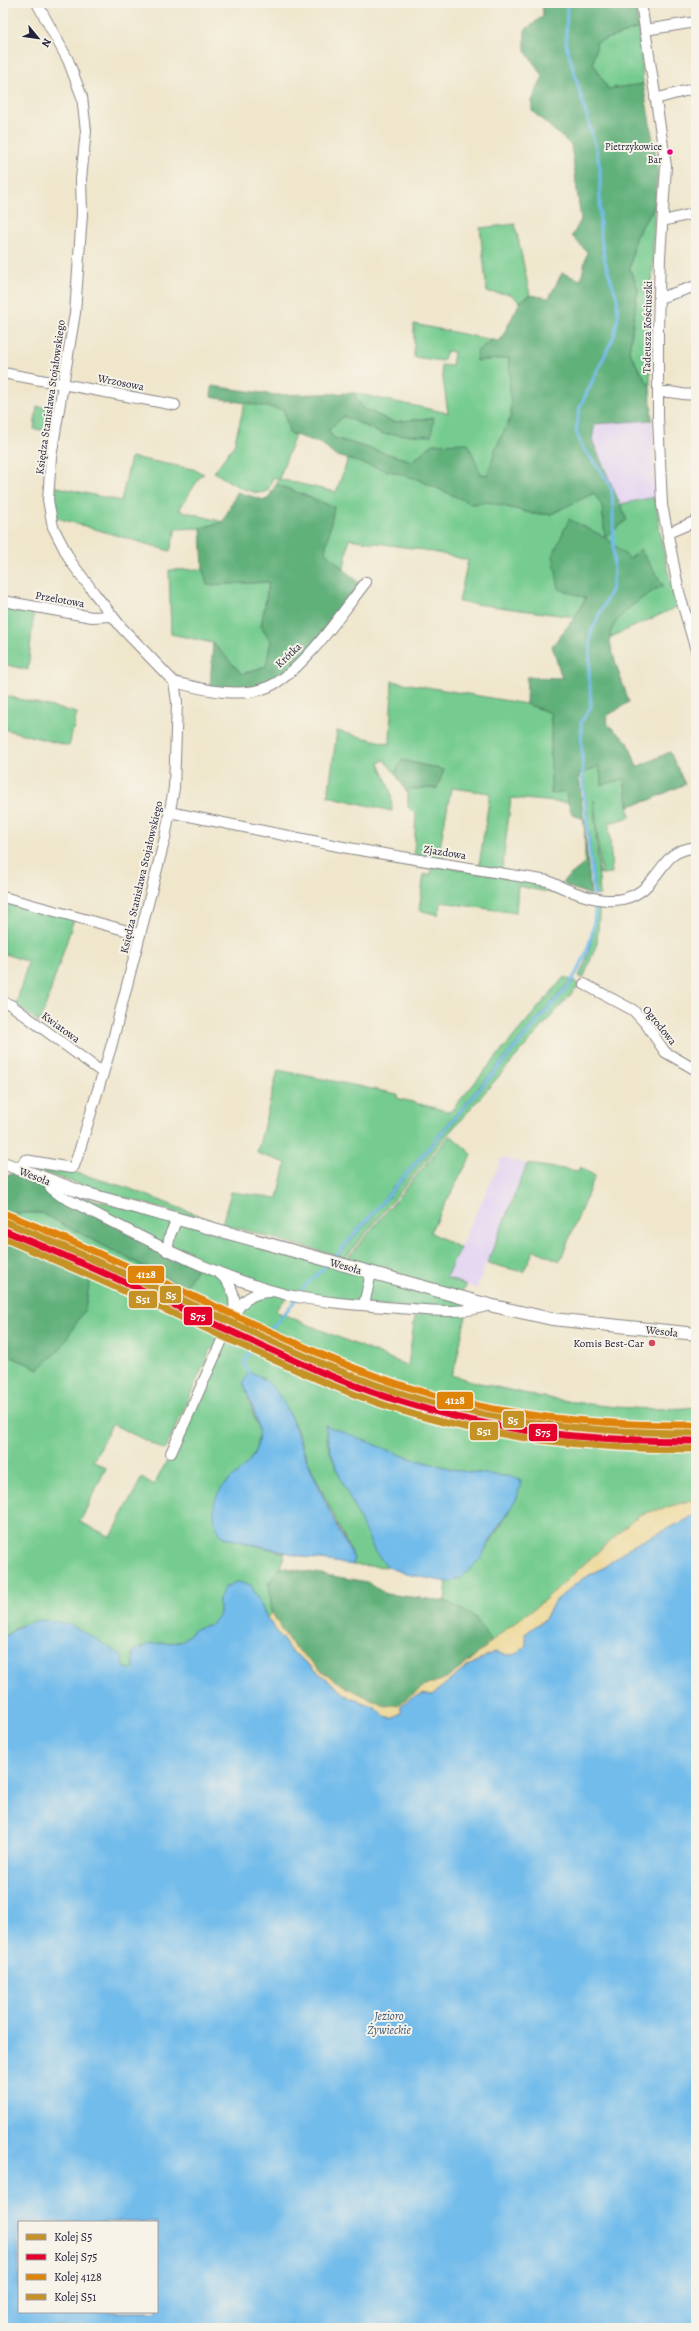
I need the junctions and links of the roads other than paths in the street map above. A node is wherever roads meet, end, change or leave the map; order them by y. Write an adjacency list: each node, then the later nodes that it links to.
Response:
1 (37, 3): 12 (street, Księdza Stanisława Stojałowskiego)
2 (641, 3): 4 (street, Tadeusza Kościuszki)
3 (696, 22): 4 (street)
4 (645, 30): 6 (street, Tadeusza Kościuszki)
5 (696, 88): 6 (street)
6 (655, 99): 8 (street, Tadeusza Kościuszki)
7 (696, 213): 8 (street)
8 (663, 221): 10 (street, Tadeusza Kościuszki)
9 (696, 286): 10 (street)
10 (659, 298): 13 (street, Tadeusza Kościuszki)
11 (3, 373): 12 (street, Wrzosowa)
12 (62, 383): 15 (street, Wrzosowa); 20 (street, Księdza Stanisława Stojałowskiego)
13 (658, 393): 14 (street); 17 (street, Tadeusza Kościuszki)
14 (696, 394)
15 (175, 405)
16 (696, 521): 17 (street)
17 (668, 533): 21 (street, Tadeusza Kościuszki)
18 (366, 582): 22 (street, Krótka)
19 (3, 601): 20 (street, Przelotowa)
20 (112, 616): 22 (street, Księdza Stanisława Stojałowskiego)
21 (696, 650)
22 (174, 682): 23 (street, Księdza Stanisława Stojałowskiego)
23 (169, 812): 24 (street, Zjazdowa); 26 (street, Księdza Stanisława Stojałowskiego)
24 (696, 847)
25 (3, 898): 26 (street)
26 (139, 934): 30 (street, Księdza Stanisława Stojałowskiego)
27 (584, 984): 29 (street, Ogrodowa)
28 (3, 1002): 30 (street, Kwiatowa)
29 (696, 1070)
30 (103, 1073): 32 (street, Księdza Stanisława Stojałowskiego)
31 (3, 1163): 32 (main road, Wesoła)
32 (19, 1170): 33 (main road, Wesoła)
33 (47, 1181): 34 (main road, Wesoła); 35 (street)
34 (177, 1219): 35 (street); 37 (main road, Wesoła)
35 (168, 1251): 36 (street)
36 (217, 1272): 38 (street); 41 (street)
37 (371, 1273): 39 (street); 40 (main road, Wesoła)
38 (278, 1292): 39 (street); 41 (street)
39 (364, 1305): 40 (street)
40 (489, 1305): 42 (main road, Wesoła)
41 (233, 1316): 43 (street)
42 (696, 1334)
43 (171, 1453)

